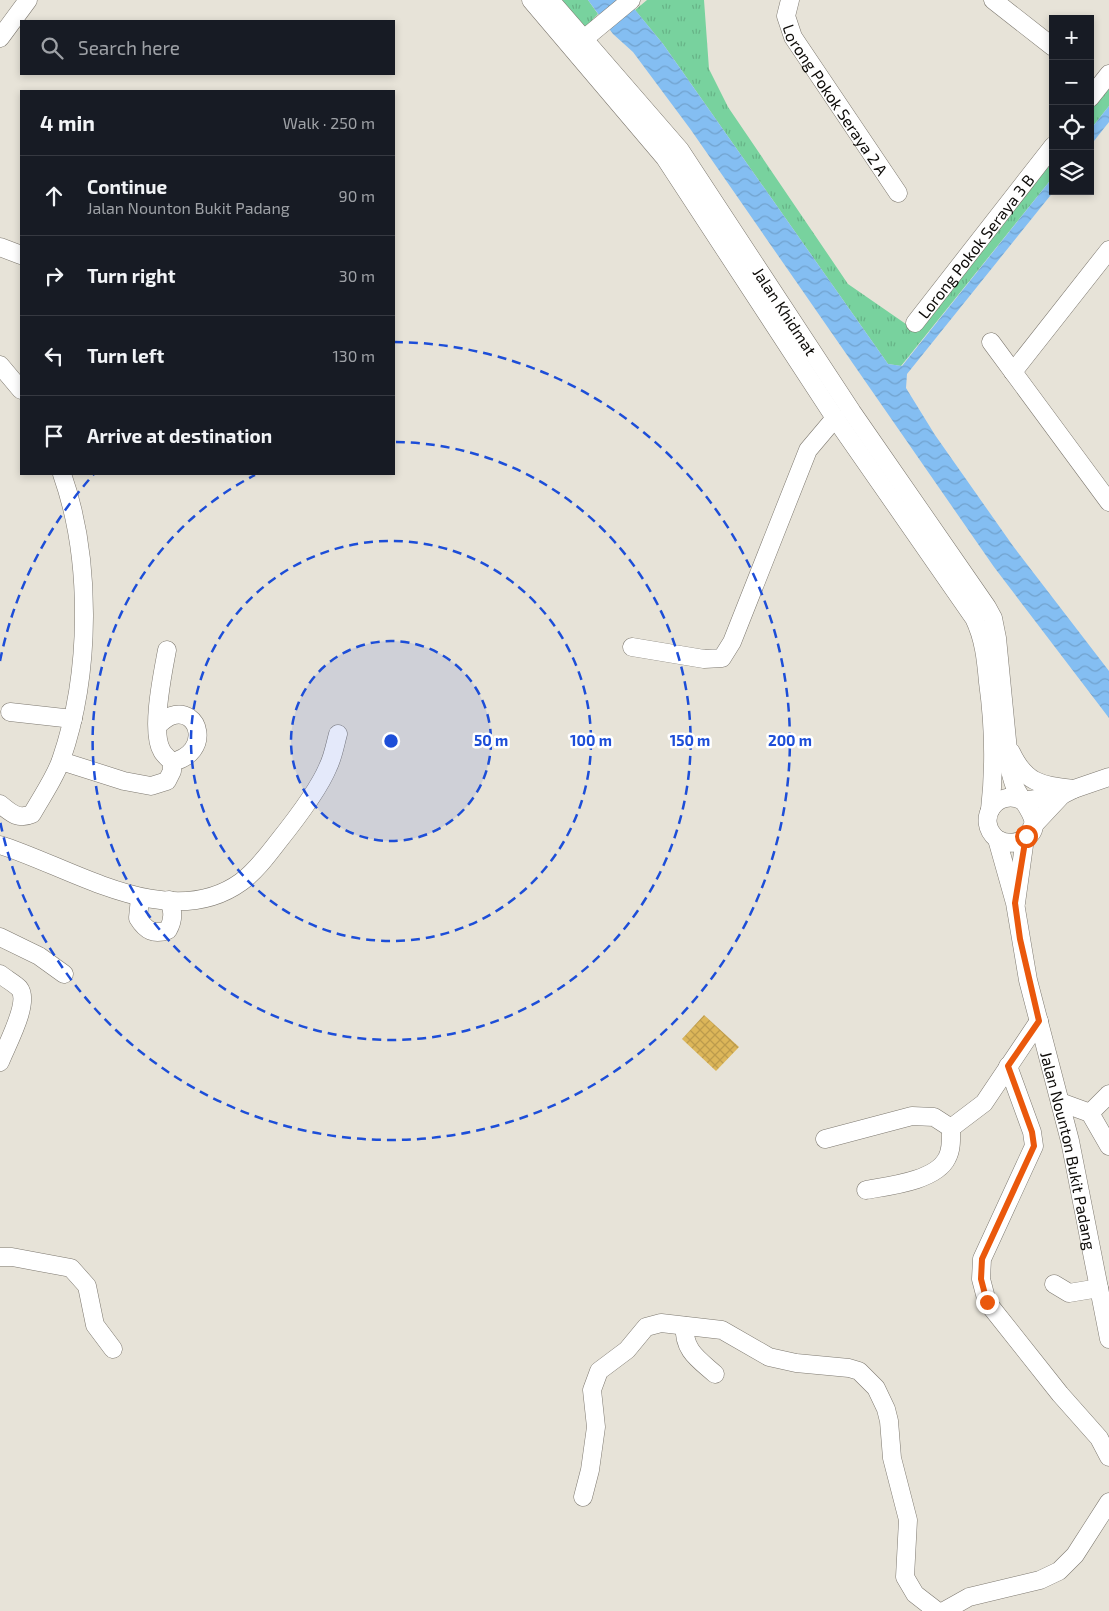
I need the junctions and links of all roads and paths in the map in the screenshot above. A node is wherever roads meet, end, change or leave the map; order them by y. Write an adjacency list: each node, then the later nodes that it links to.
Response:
1 (28, 0): 7 (street)
2 (532, 0): 22 (street)
3 (550, 0): 8 (street, Jalan Khidmat)
4 (631, 0): 8 (street)
5 (790, 0): 13 (street, Lorong Pokok Seraya 2 A)
6 (992, 0): 9 (street)
7 (0, 38)
8 (584, 39): 31 (street, Jalan Khidmat)
9 (1049, 43)
10 (1100, 78): 11 (street)
11 (1094, 90)
12 (1050, 150): 17 (street, Lorong Pokok Seraya 3 B)
13 (898, 193)
14 (0, 247): 16 (street)
15 (1109, 250): 20 (street)
16 (20, 255)
17 (915, 323)
18 (991, 342): 20 (street)
19 (0, 366): 21 (street)
20 (1013, 372): 24 (street)
21 (20, 389)
22 (835, 418): 25 (street); 38 (street)
23 (62, 475): 28 (street)
24 (1108, 498)
25 (632, 647)
26 (167, 650): 29 (street)
27 (10, 712): 28 (street)
28 (73, 719): 32 (street)
29 (158, 725): 33 (street); 33 (street)
30 (338, 734): 43 (street)
31 (1007, 740): 35 (street); 36 (street, Jalan Khidmat)
32 (61, 761): 33 (street); 37 (street)
33 (172, 762)
34 (1109, 777): 35 (street)
35 (1068, 792): 36 (street); 39 (street)
36 (1023, 801): 38 (street); 39 (street)
37 (0, 804)
38 (990, 810): 40 (street)
39 (1028, 832): 40 (street); 44 (street, Jalan Nounton Bukit Padang)
40 (997, 839): 44 (street, Jalan Nounton Bukit Padang)
41 (0, 845): 42 (street)
42 (140, 898): 43 (street); 43 (street)
43 (168, 900)
44 (1015, 903): 48 (street, Jalan Nounton Bukit Padang)
45 (0, 936): 47 (street)
46 (0, 974): 49 (street)
47 (64, 974)
48 (1039, 1021): 50 (street); 52 (street, Jalan Nounton Bukit Padang)
49 (0, 1062)
50 (1008, 1066): 54 (street); 65 (street)
51 (1109, 1094): 53 (street)
52 (1060, 1102): 53 (street); 60 (street, Jalan Nounton Bukit Padang)
53 (1090, 1113): 56 (street)
54 (951, 1128): 55 (street); 57 (street)
55 (825, 1139)
56 (1109, 1146)
57 (866, 1190)
58 (0, 1257): 63 (street)
59 (1054, 1284): 60 (street)
60 (1099, 1288): 62 (street, Jalan Nounton Bukit Padang)
61 (684, 1326): 64 (street); 66 (street); 68 (street)
62 (1109, 1339)
63 (113, 1350)
64 (715, 1374)
65 (1109, 1457)
66 (584, 1497)
67 (1109, 1502): 69 (street)
68 (937, 1611)
69 (944, 1611)

